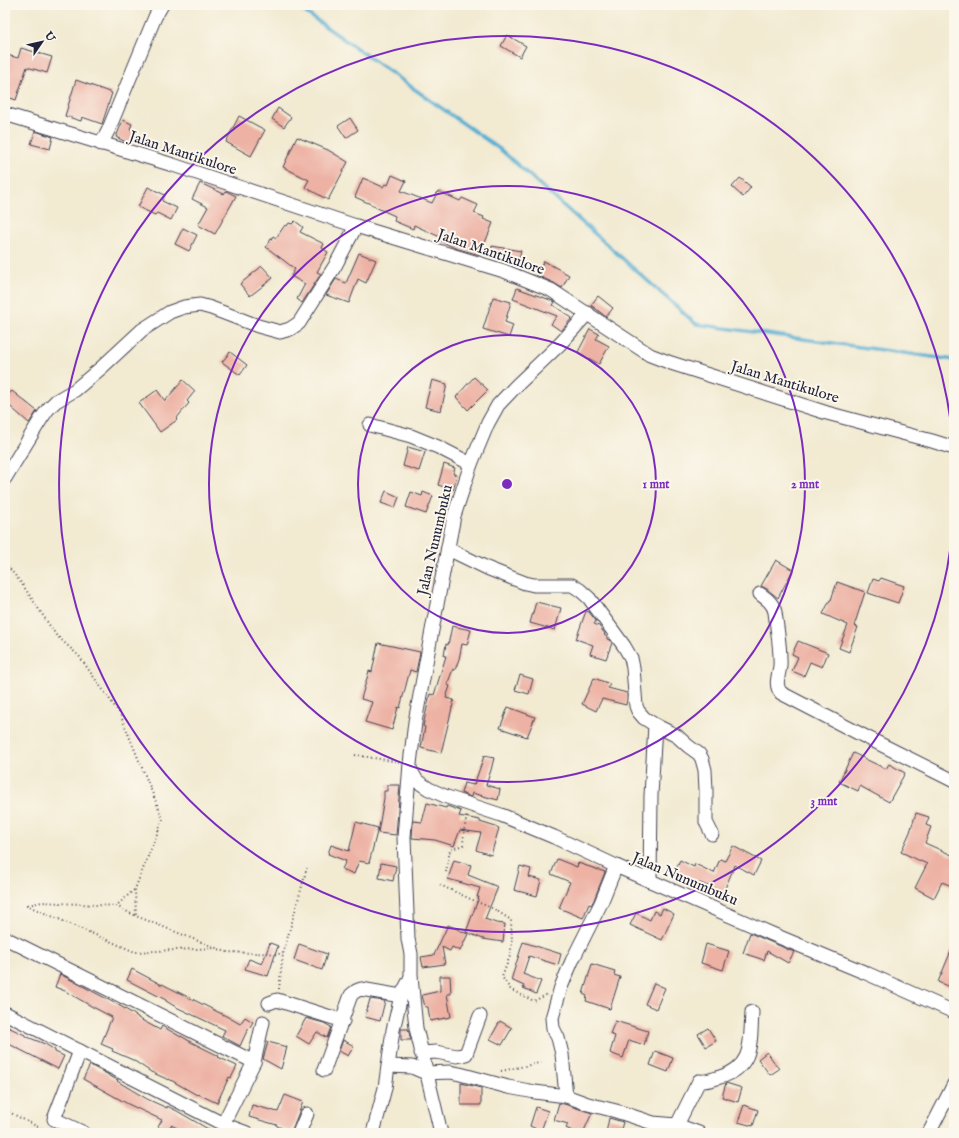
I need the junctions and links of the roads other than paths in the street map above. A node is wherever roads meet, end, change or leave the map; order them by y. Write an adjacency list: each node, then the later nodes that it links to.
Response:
1 (162, 5): 3 (street)
2 (5, 114): 3 (street, Jalan Mantikulore)
3 (101, 144): 4 (street, Jalan Mantikulore)
4 (356, 226): 5 (street, Jalan Mantikulore); 9 (street)
5 (588, 313): 7 (street, Jalan Mantikulore); 8 (street, Jalan Nunumbuku)
6 (370, 425): 8 (street)
7 (954, 448)
8 (471, 464): 10 (street, Jalan Nunumbuku)
9 (5, 478)
10 (448, 549): 12 (street); 13 (street, Jalan Nunumbuku)
11 (760, 594): 14 (street)
12 (656, 725): 15 (street); 17 (street)
13 (410, 766): 16 (street, Jalan Nunumbuku); 19 (street, Jalan Nunumbuku)
14 (954, 781)
15 (712, 834)
16 (616, 866): 17 (street, Jalan Nunumbuku); 35 (street)
17 (650, 881): 23 (street, Jalan Nunumbuku)
18 (5, 938): 30 (street)
19 (411, 977): 20 (street); 29 (street, Jalan Nunumbuku)
20 (401, 996): 26 (street); 31 (street)
21 (273, 1001): 26 (street)
22 (752, 1012): 38 (street)
23 (954, 1012)
24 (5, 1013): 28 (street)
25 (480, 1016): 29 (street)
26 (342, 1021): 32 (street)
27 (263, 1022): 30 (street)
28 (80, 1051): 37 (street); 39 (street)
29 (421, 1052): 33 (street, Jalan Nunumbuku)
30 (254, 1062): 37 (street)
31 (389, 1066): 33 (street); 42 (street)
32 (324, 1070)
33 (426, 1073): 35 (street); 43 (street, Jalan Nunumbuku)
34 (954, 1084): 45 (street)
35 (566, 1096): 38 (street)
36 (307, 1114): 41 (street)
37 (224, 1124): 40 (street)
38 (677, 1125): 44 (street)
39 (84, 1133)
40 (248, 1133)
41 (299, 1133)
42 (373, 1133)
43 (441, 1133)
44 (699, 1133)
45 (929, 1133)

